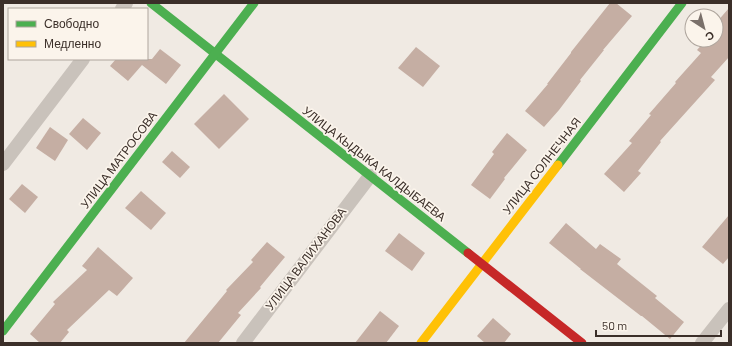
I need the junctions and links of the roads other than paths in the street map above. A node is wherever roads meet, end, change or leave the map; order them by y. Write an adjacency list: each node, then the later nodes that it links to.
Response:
1 (151, 3): 4 (street, УЛИЦА КЫДЫКА КАЛДЫБАЕВА)
2 (254, 3): 4 (street, УЛИЦА МАТРОСОВА)
3 (682, 3): 8 (street, УЛИЦА СОЛНЕЧНАЯ)
4 (215, 54): 7 (street, УЛИЦА КЫДЫКА КАЛДЫБАЕВА); 10 (street, УЛИЦА МАТРОСОВА)
5 (82, 60): 6 (street)
6 (3, 164)
7 (370, 176): 8 (street, УЛИЦА КЫДЫКА КАЛДЫБАЕВА); 11 (street, УЛИЦА ВАЛИХАНОВА)
8 (482, 264): 12 (street, УЛИЦА СОЛНЕЧНАЯ); 13 (street, УЛИЦА КЫДЫКА КАЛДЫБАЕВА)
9 (729, 309): 14 (street)
10 (3, 331)
11 (243, 343)
12 (420, 343)
13 (582, 343)
14 (702, 343)

